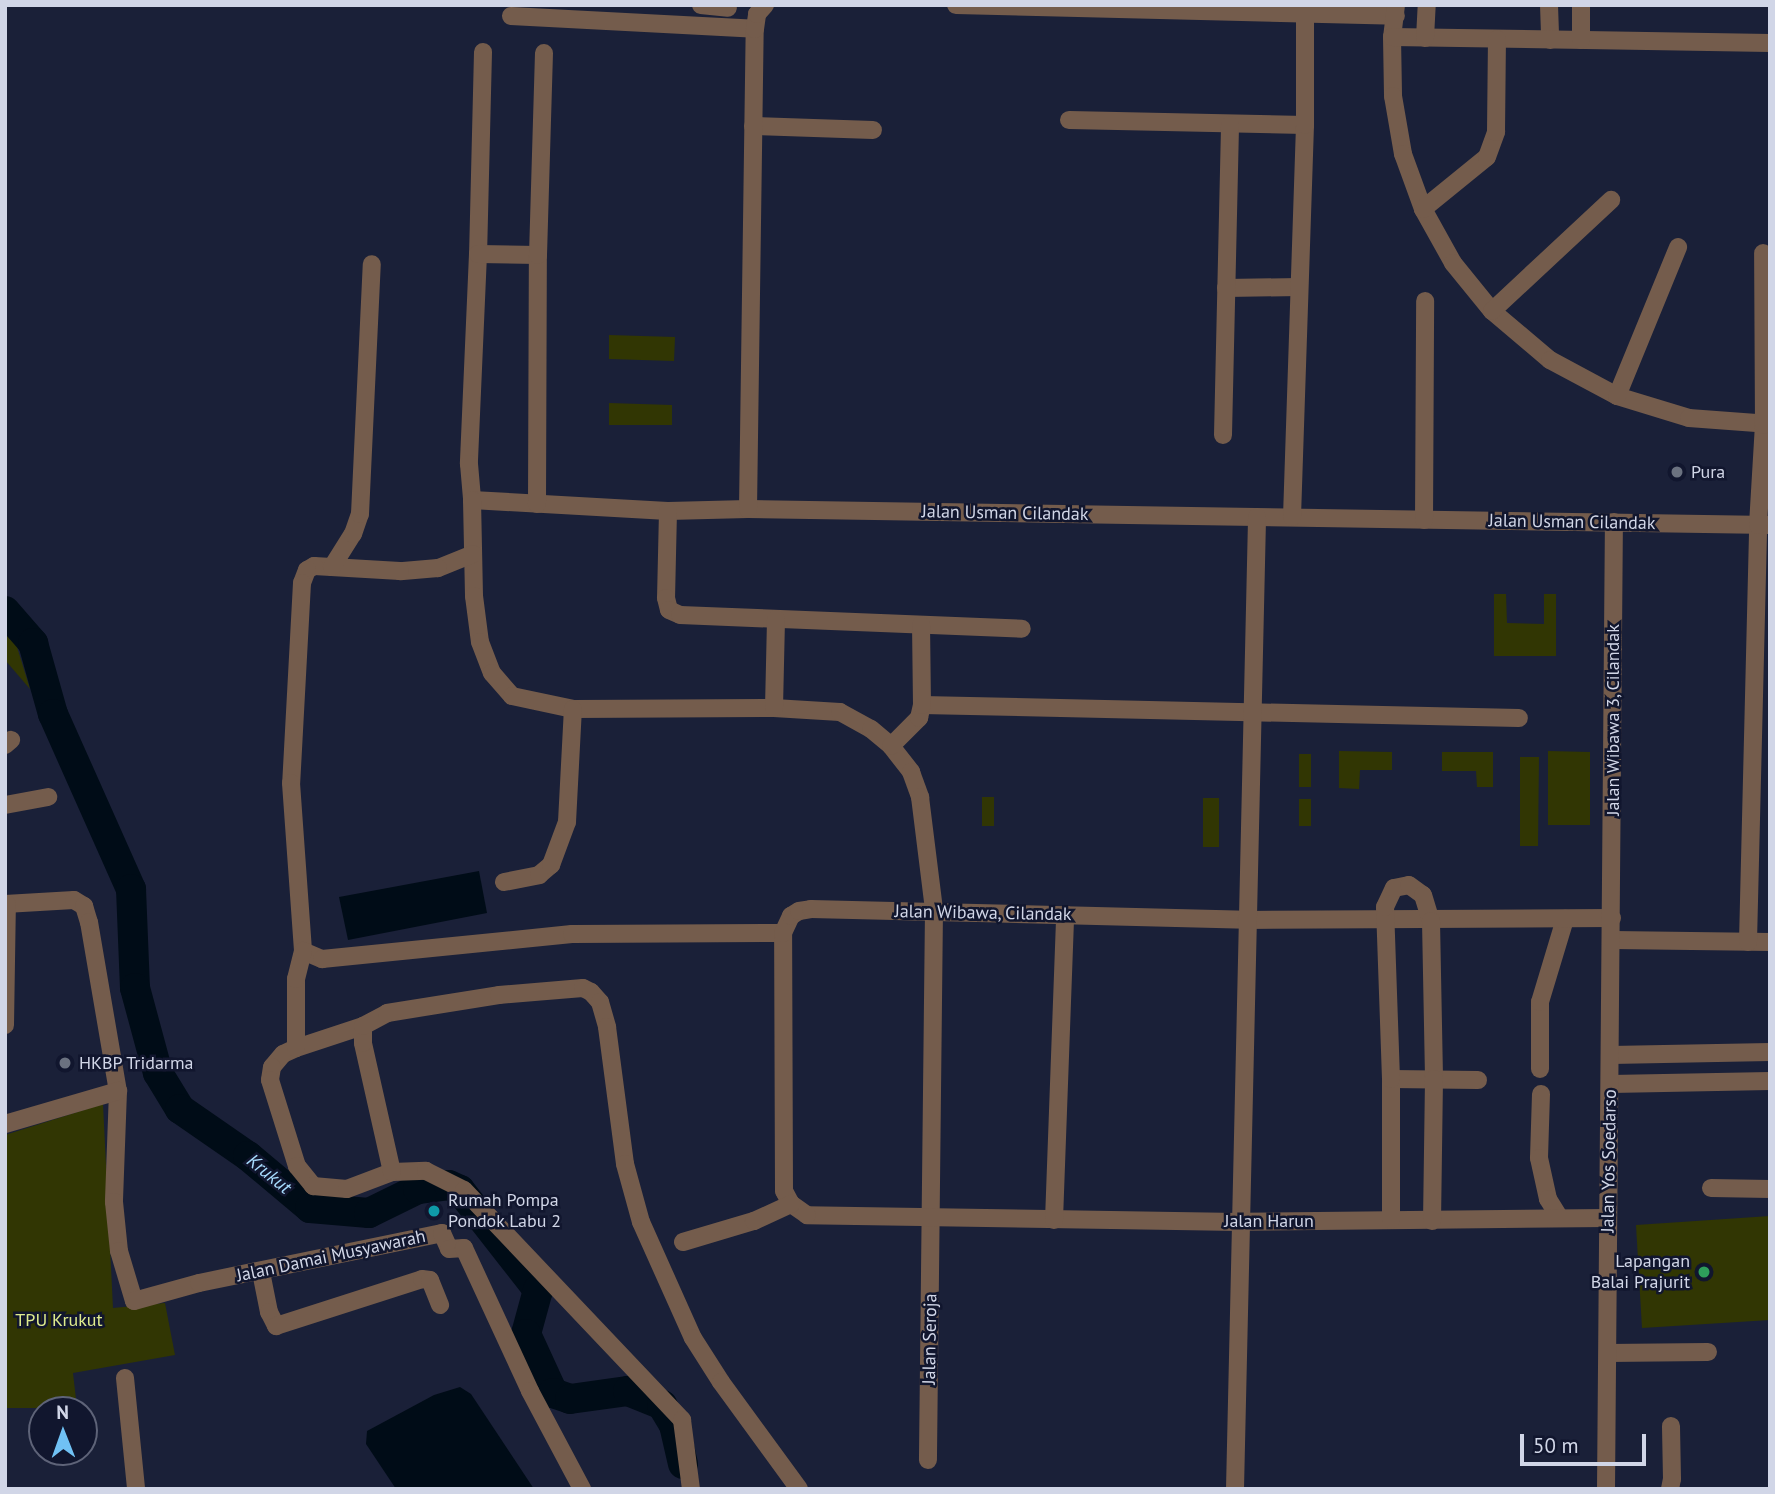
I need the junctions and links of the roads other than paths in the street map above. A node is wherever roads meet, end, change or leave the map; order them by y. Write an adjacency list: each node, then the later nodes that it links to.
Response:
1 (701, 5): 8 (street)
2 (765, 5): 13 (street)
3 (956, 5): 7 (street)
4 (1426, 5): 15 (street)
5 (1549, 5): 17 (street)
6 (1581, 5): 18 (street)
7 (1050, 6): 9 (street)
8 (728, 8)
9 (1214, 9): 10 (street)
10 (1305, 10): 11 (street); 24 (street)
11 (1396, 10): 14 (street)
12 (510, 16): 13 (street)
13 (755, 29): 25 (street)
14 (1392, 37): 15 (street); 28 (street)
15 (1426, 38): 16 (street)
16 (1497, 39): 17 (street); 28 (street)
17 (1550, 40): 18 (street)
18 (1581, 40): 19 (street)
19 (1770, 43)
20 (483, 52): 31 (street, Jalan Seroja)
21 (544, 53): 32 (street)
22 (1069, 121): 23 (street)
23 (1230, 125): 24 (street); 35 (street)
24 (1305, 125): 34 (street)
25 (753, 126): 26 (street); 43 (street)
26 (873, 130)
27 (1611, 200): 37 (street)
28 (1423, 209): 37 (street)
29 (1678, 247): 38 (street)
30 (1763, 253): 39 (street)
31 (478, 254): 32 (street); 41 (street, Jalan Seroja)
32 (538, 255): 42 (street)
33 (372, 264): 51 (street)
34 (1299, 287): 35 (street); 46 (street)
35 (1226, 288): 40 (street)
36 (1425, 301): 47 (street)
37 (1492, 311): 38 (street)
38 (1617, 396): 39 (street)
39 (1767, 424): 49 (street)
40 (1223, 435)
41 (472, 500): 42 (street, Jalan Usman Cilandak); 50 (street, Jalan Seroja)
42 (537, 504): 44 (street, Jalan Usman Cilandak)
43 (748, 509): 44 (street, Jalan Usman Cilandak); 45 (street, Jalan Usman Cilandak)
44 (668, 511): 52 (street)
45 (1257, 517): 46 (street, Jalan Usman Cilandak); 58 (street)
46 (1292, 517): 47 (street, Jalan Usman Cilandak)
47 (1424, 520): 48 (street, Jalan Usman Cilandak)
48 (1614, 523): 49 (street, Jalan Usman Cilandak); 67 (street, Jalan Wibawa 3, Cilandak)
49 (1764, 525): 74 (street)
50 (473, 554): 51 (street); 57 (street, Jalan Seroja)
51 (332, 567): 76 (street)
52 (776, 619): 53 (street); 56 (street)
53 (921, 625): 54 (street); 55 (street)
54 (1021, 629)
55 (922, 705): 58 (street); 60 (street)
56 (774, 708): 57 (street, Jalan Seroja); 60 (street, Jalan Seroja)
57 (573, 709): 63 (street)
58 (1252, 712): 59 (street); 69 (street)
59 (1520, 718)
60 (891, 746): 65 (street, Jalan Seroja)
61 (48, 797): 62 (street)
62 (5, 805)
63 (504, 882)
64 (6, 904): 77 (street); 88 (street)
65 (934, 910): 66 (street, Jalan Wibawa, Cilandak); 72 (street, Jalan Wibawa, Cilandak); 97 (street, Jalan Seroja)
66 (1065, 914): 69 (street, Jalan Wibawa, Cilandak); 98 (street)
67 (1612, 918): 68 (street, Jalan Wibawa, Cilandak); 73 (street, Jalan Yos Soedarso)
68 (1565, 919): 71 (street, Jalan Wibawa, Cilandak); 82 (street)
69 (1247, 920): 70 (street, Jalan Wibawa, Cilandak); 101 (street)
70 (1386, 921): 71 (street, Jalan Wibawa, Cilandak); 71 (street); 83 (street)
71 (1431, 921): 84 (street)
72 (783, 933): 76 (street); 94 (street)
73 (1613, 940): 74 (street); 81 (street, Jalan Yos Soedarso)
74 (1748, 942): 75 (street)
75 (1770, 942)
76 (303, 951): 79 (street)
77 (5, 1025)
78 (363, 1026): 79 (street); 91 (street); 113 (street)
79 (296, 1048): 91 (street)
80 (1770, 1052): 81 (street)
81 (1611, 1055): 87 (street, Jalan Yos Soedarso)
82 (1540, 1069)
83 (1391, 1079): 84 (street); 99 (street)
84 (1434, 1079): 85 (street); 100 (street)
85 (1478, 1080)
86 (1770, 1081): 87 (street)
87 (1611, 1084): 96 (street, Jalan Yos Soedarso)
88 (118, 1091): 90 (street); 103 (street, Jalan Damai Musyawarah)
89 (1541, 1094): 95 (street)
90 (5, 1124)
91 (392, 1172): 112 (street)
92 (1711, 1188): 93 (street)
93 (1770, 1189)
94 (791, 1204): 97 (street); 102 (street)
95 (1560, 1218): 96 (street, Jalan Harun); 100 (street, Jalan Harun)
96 (1607, 1218): 106 (street, Jalan Yos Soedarso)
97 (932, 1219): 98 (street, Jalan Harun); 109 (street, Jalan Seroja)
98 (1054, 1220): 101 (street, Jalan Harun)
99 (1391, 1220): 100 (street, Jalan Harun); 101 (street, Jalan Harun)
100 (1432, 1220)
101 (1240, 1222): 114 (street)
102 (683, 1242)
103 (261, 1272): 104 (street); 111 (street, Jalan Damai Musyawarah)
104 (440, 1305)
105 (1708, 1352): 106 (street)
106 (1608, 1353): 115 (street, Jalan Yos Soedarso)
107 (125, 1378): 110 (street)
108 (1671, 1426): 116 (street)
109 (928, 1460)
110 (136, 1489)
111 (582, 1489)
112 (691, 1489)
113 (799, 1489)
114 (1235, 1489)
115 (1606, 1489)
116 (1670, 1489)

